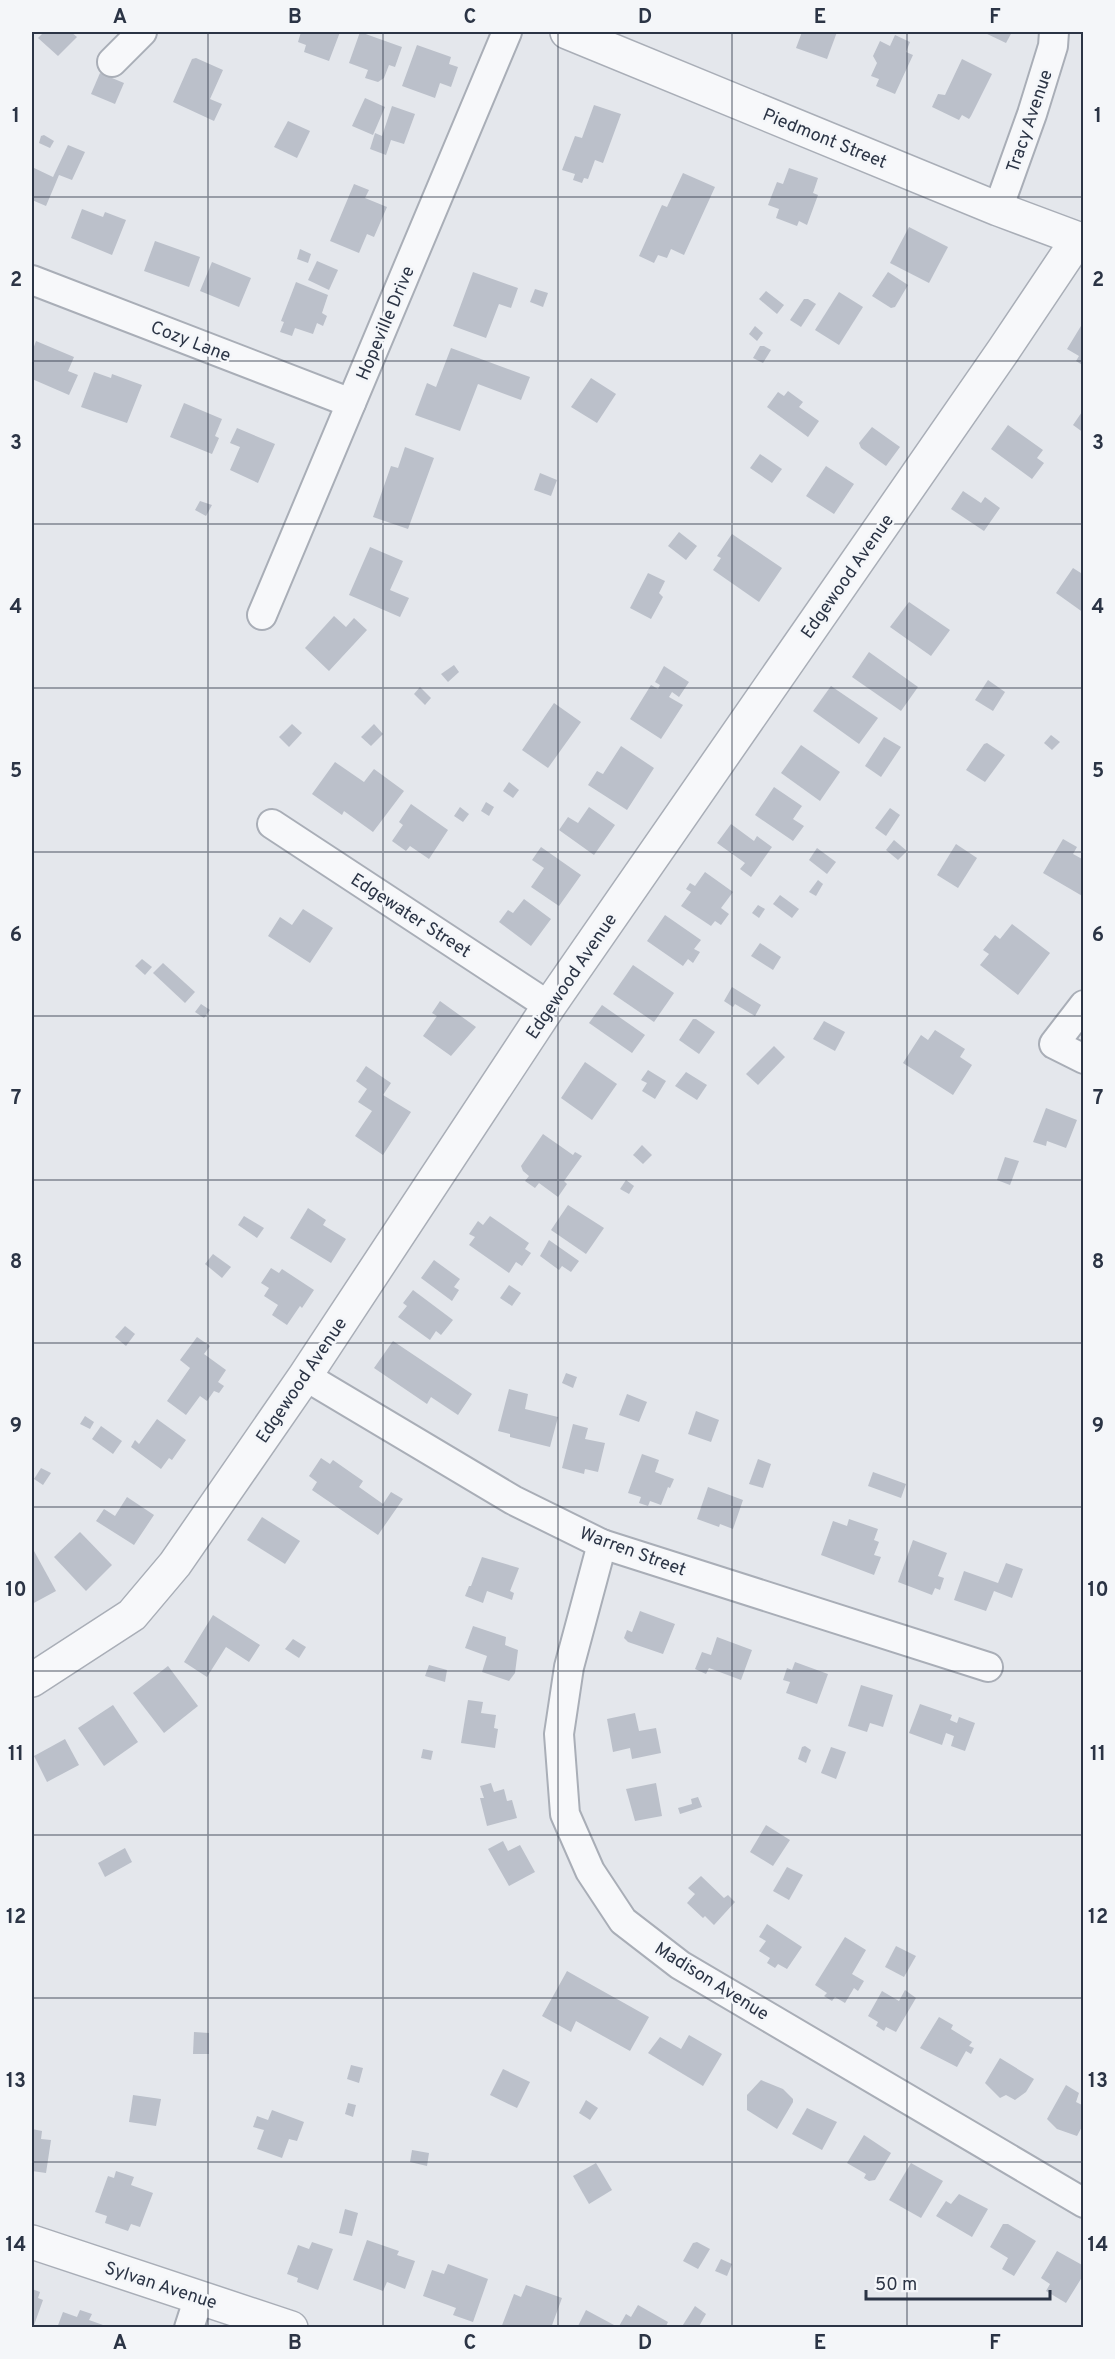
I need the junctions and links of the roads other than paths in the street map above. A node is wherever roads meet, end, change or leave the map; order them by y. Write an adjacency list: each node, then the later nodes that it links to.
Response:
1 (142, 32): 5 (street)
2 (507, 32): 9 (street, Hopeville Drive)
3 (567, 32): 6 (street, Piedmont Street)
4 (1054, 32): 6 (street, Tracy Avenue)
5 (112, 62)
6 (998, 209): 7 (street, Piedmont Street)
7 (1081, 240): 13 (street, Edgewood Avenue)
8 (32, 280): 9 (street, Cozy Lane)
9 (351, 403): 10 (street, Hopeville Drive)
10 (262, 615)
11 (272, 824): 13 (street, Edgewater Street)
12 (1083, 1005): 14 (street)
13 (549, 1006): 15 (street, Edgewood Avenue)
14 (1083, 1059)
15 (305, 1376): 16 (street, Warren Street); 18 (street, Edgewood Avenue)
16 (602, 1544): 17 (street, Warren Street); 19 (street, Madison Avenue)
17 (988, 1667)
18 (32, 1680)
19 (1083, 2203)
20 (32, 2242): 21 (street, Sylvan Avenue)
21 (194, 2312): 22 (street, Sylvan Avenue)
22 (291, 2328)

